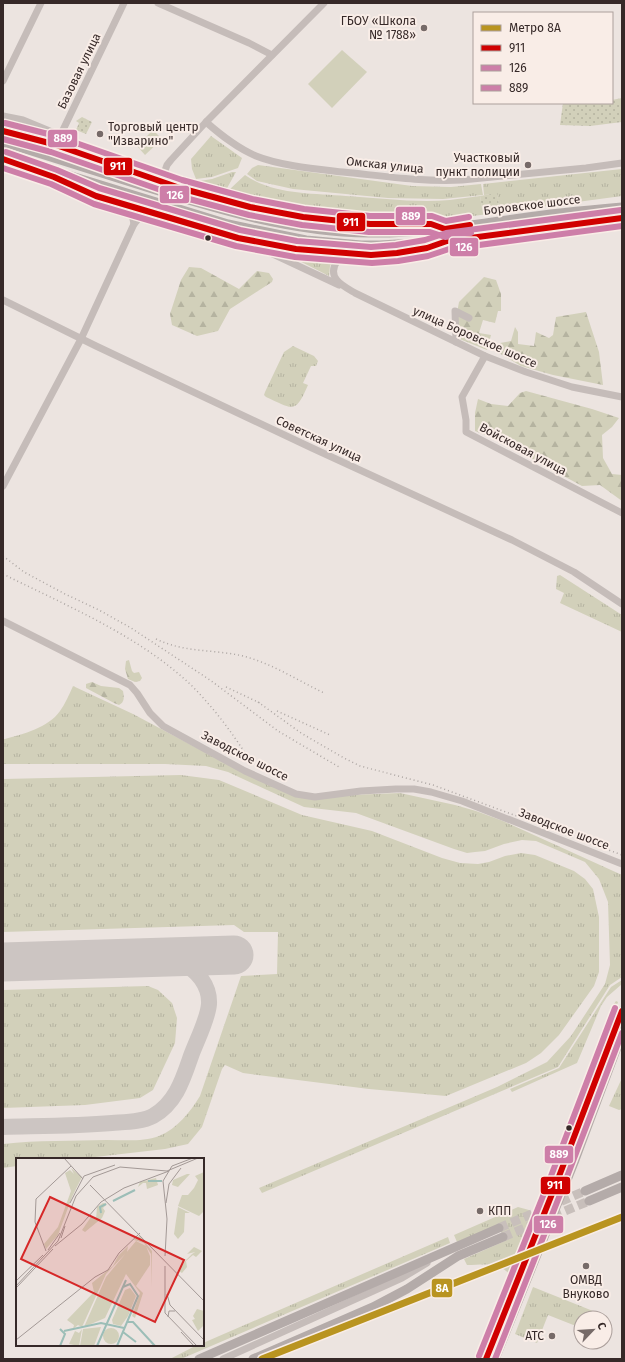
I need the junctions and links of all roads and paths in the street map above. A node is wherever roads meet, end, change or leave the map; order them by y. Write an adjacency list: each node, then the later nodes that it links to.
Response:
1 (41, 3): 6 (street)
2 (124, 3): 10 (street, Базовая улица)
3 (158, 3): 5 (street)
4 (324, 3): 5 (street)
5 (272, 55): 8 (street)
6 (3, 81)
7 (3, 116): 10 (street)
8 (206, 122): 15 (street, Омская улица); 17 (street)
9 (3, 130): 12 (street)
10 (57, 134): 12 (street, Базовая улица)
11 (3, 142): 26 (main road, Боровское шоссе)
12 (53, 144): 17 (street)
13 (3, 155): 28 (main road, Боровское шоссе)
14 (3, 159): 18 (street)
15 (622, 163)
16 (3, 168): 18 (street)
17 (161, 182): 26 (street)
18 (96, 196): 20 (street)
19 (622, 201): 22 (main road)
20 (119, 203): 23 (street); 25 (street)
21 (622, 207): 22 (main road, Боровское шоссе)
22 (603, 208): 26 (main road, Боровское шоссе)
23 (154, 213): 25 (street); 27 (street)
24 (622, 218): 28 (main road, Боровское шоссе)
25 (134, 224): 33 (street)
26 (445, 229)
27 (238, 238): 29 (street); 30 (street, улица Боровское шоссе)
28 (447, 241): 29 (street)
29 (353, 254): 30 (street)
30 (348, 289): 34 (street, улица Боровское шоссе)
31 (3, 300): 33 (street, Советская улица)
32 (469, 318): 34 (street)
33 (81, 338): 37 (street); 39 (street, Советская улица)
34 (456, 342): 35 (street, улица Боровское шоссе)
35 (485, 356): 36 (street, улица Боровское шоссе); 38 (street, Войсковая улица)
36 (622, 398)
37 (3, 486)
38 (622, 513)
39 (622, 604)
40 (3, 621): 41 (street, Заводское шоссе)
41 (622, 864)
42 (622, 1011): 54 (main road)
43 (622, 1034): 55 (main road)
44 (622, 1175): 46 (main road)
45 (622, 1186): 47 (main road)
46 (585, 1191)
47 (589, 1201)
48 (499, 1228): 50 (main road)
49 (503, 1237): 53 (main road)
50 (445, 1251): 51 (main road); 52 (street)
51 (199, 1359)
52 (223, 1359)
53 (253, 1359)
54 (486, 1359)
55 (495, 1359)

